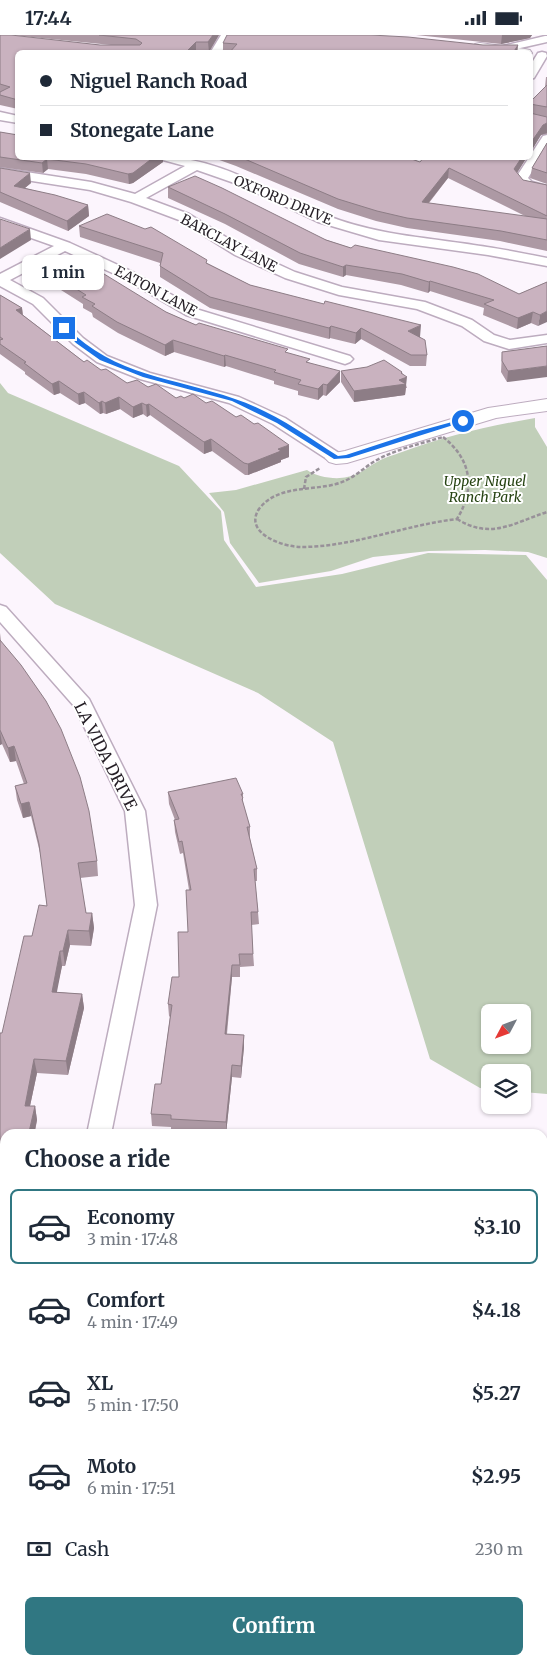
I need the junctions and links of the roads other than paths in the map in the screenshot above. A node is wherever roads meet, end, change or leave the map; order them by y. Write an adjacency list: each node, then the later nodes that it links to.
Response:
1 (226, 35): 5 (street)
2 (545, 38): 4 (street)
3 (467, 46): 4 (street)
4 (503, 49): 6 (street)
5 (217, 50)
6 (508, 50)
7 (540, 55): 8 (street)
8 (533, 69)
9 (0, 116): 10 (street)
10 (15, 119)
11 (547, 139): 15 (street)
12 (178, 160): 13 (street, OXFORD DRIVE)
13 (196, 165): 16 (street); 19 (street, OXFORD DRIVE)
14 (0, 172): 16 (street, BARCLAY LANE)
15 (543, 189)
16 (136, 199): 21 (street, BARCLAY LANE)
17 (0, 223): 18 (street, EATON LANE)
18 (65, 246): 20 (street); 22 (street, EATON LANE)
19 (547, 262)
20 (0, 279): 24 (street)
21 (547, 339)
22 (345, 359)
23 (547, 405): 24 (street)
24 (336, 458)
25 (0, 611): 26 (street, LA VIDA DRIVE)
26 (100, 1129)

